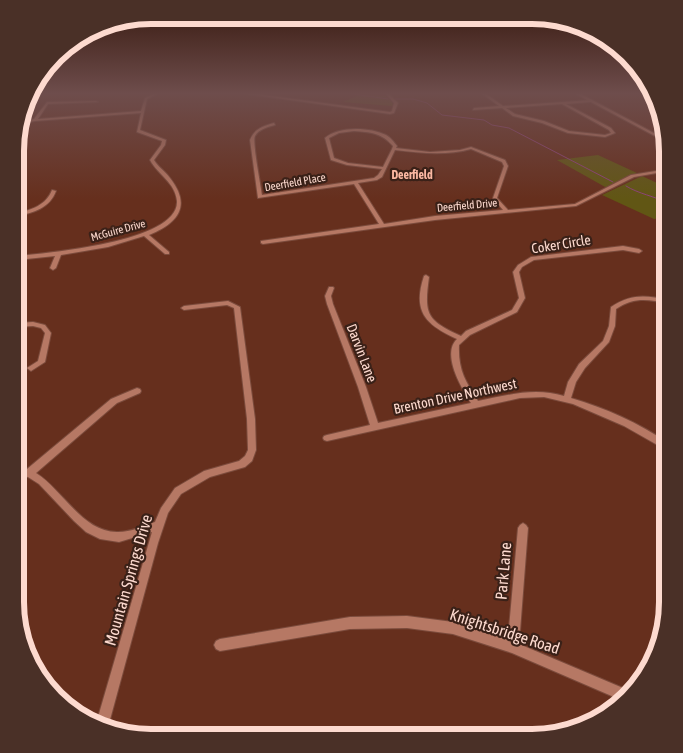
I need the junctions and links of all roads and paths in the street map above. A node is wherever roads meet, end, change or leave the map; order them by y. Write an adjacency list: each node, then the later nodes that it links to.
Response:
1 (139, 128): 15 (street, McGuire Drive)
2 (265, 128): 10 (street, Deerfield Place)
3 (558, 128): 4 (street)
4 (607, 128)
5 (642, 128): 6 (street)
6 (658, 137)
7 (394, 149): 8 (street); 8 (street, Deerfield Place); 12 (street)
8 (385, 168): 10 (street, Deerfield Place)
9 (659, 172): 12 (street, Deerfield Drive)
10 (356, 183): 14 (street)
11 (54, 191): 13 (street)
12 (508, 212): 14 (street, Deerfield Drive)
13 (24, 213)
14 (383, 226): 16 (street, Deerfield Drive)
15 (146, 235): 18 (street, McGuire Drive); 19 (street)
16 (263, 242)
17 (639, 250): 27 (street, Coker Circle)
18 (59, 253): 20 (street, McGuire Drive); 21 (street)
19 (167, 254)
20 (24, 257)
21 (53, 268)
22 (426, 277): 27 (street)
23 (332, 288): 32 (street, Darvin Lane)
24 (659, 300): 30 (street)
25 (184, 308): 37 (street, Mountain Springs Drive)
26 (24, 325): 28 (street)
27 (462, 338): 31 (street)
28 (31, 368)
29 (136, 391): 36 (street)
30 (567, 400): 31 (street, Brenton Drive Northwest); 34 (street, Brenton Drive Northwest)
31 (476, 404): 32 (street, Brenton Drive Northwest)
32 (375, 427): 33 (street, Brenton Drive Northwest)
33 (327, 438)
34 (659, 441)
35 (24, 471): 36 (street)
36 (29, 474): 37 (street)
37 (160, 525): 42 (street, Mountain Springs Drive)
38 (523, 528): 40 (street, Park Lane)
39 (220, 645): 40 (street, Knightsbridge Road)
40 (513, 647): 41 (street, Knightsbridge Road)
41 (620, 694)
42 (104, 720)

